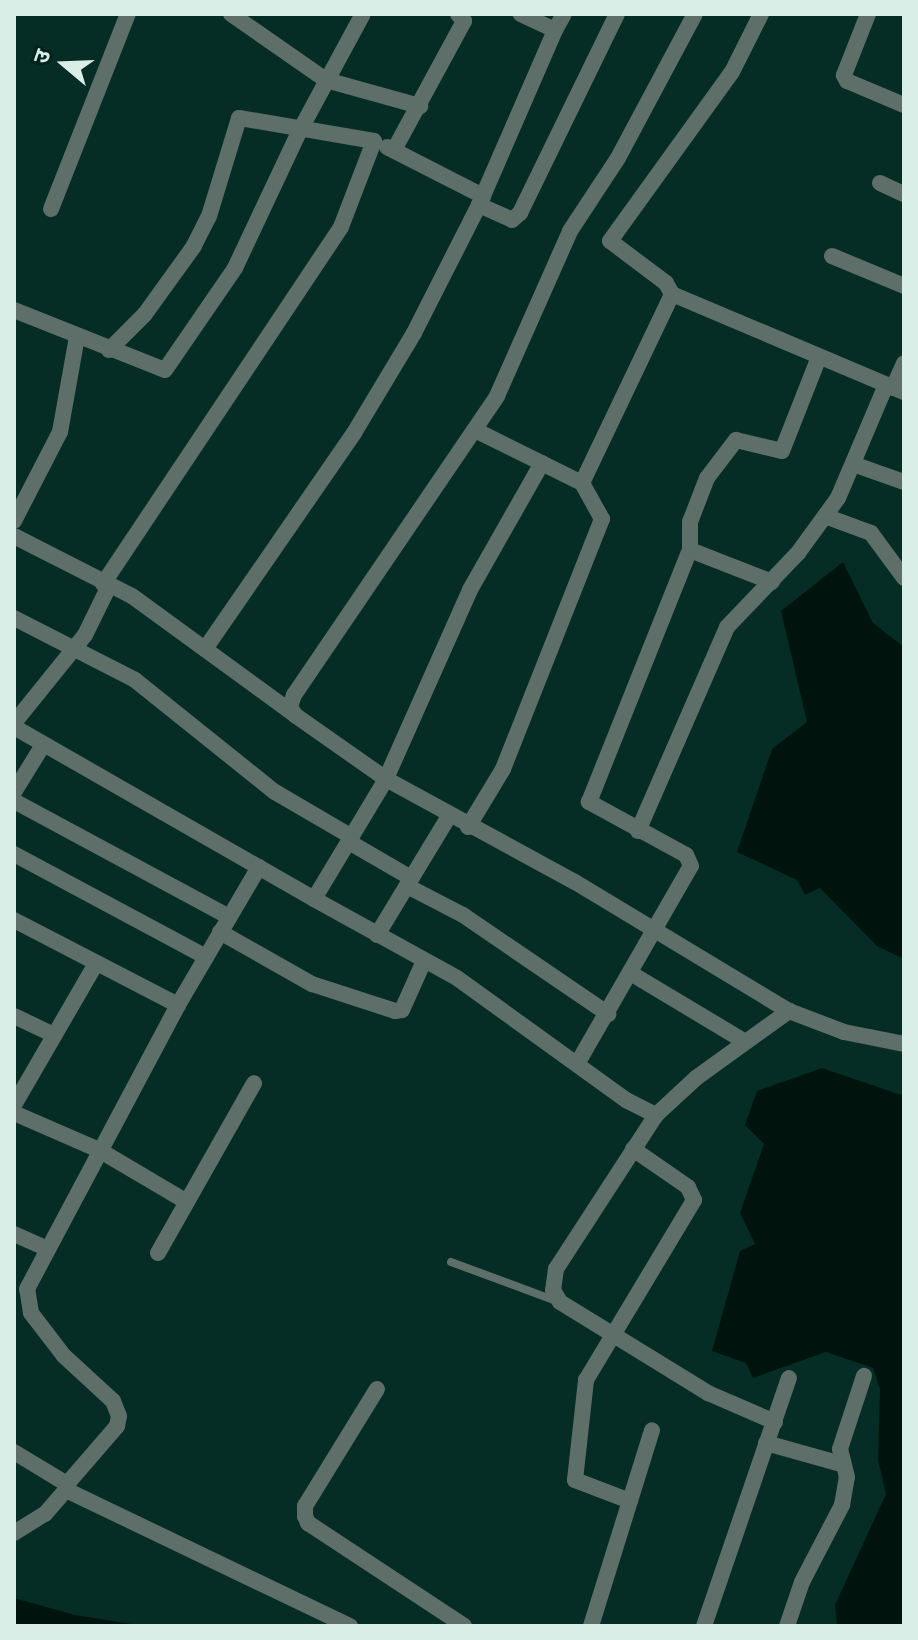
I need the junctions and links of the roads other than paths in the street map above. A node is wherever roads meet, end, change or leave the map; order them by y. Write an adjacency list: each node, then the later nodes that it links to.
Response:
1 (128, 14): 21 (street)
2 (231, 14): 12 (street)
3 (363, 14): 12 (street)
4 (458, 14): 14 (street)
5 (520, 14): 11 (street)
6 (564, 14): 11 (street)
7 (617, 14): 20 (street)
8 (695, 14): 31 (street)
9 (761, 14): 24 (street)
10 (868, 14): 13 (street)
11 (555, 30): 20 (street)
12 (326, 80): 14 (street); 15 (street)
13 (904, 105)
14 (420, 106): 17 (street)
15 (300, 131): 16 (street); 27 (street); 27 (street)
16 (374, 141): 17 (street); 42 (street)
17 (394, 150): 20 (street)
18 (880, 183): 19 (street)
19 (904, 194)
20 (481, 201): 44 (street)
21 (51, 209)
22 (832, 256): 23 (street)
23 (904, 286)
24 (672, 294): 28 (street); 35 (street)
25 (14, 310): 26 (street)
26 (77, 337): 27 (street); 37 (street)
27 (109, 350)
28 (819, 357): 30 (street); 39 (street)
29 (904, 363): 30 (street)
30 (895, 388): 33 (street)
31 (475, 430): 32 (street); 46 (street)
32 (542, 463): 35 (street); 49 (street)
33 (853, 464): 34 (street); 36 (street)
34 (904, 482)
35 (582, 483): 53 (street)
36 (825, 516): 40 (street); 41 (street)
37 (14, 521)
38 (14, 536): 42 (street)
39 (690, 550): 41 (street); 54 (street)
40 (904, 578)
41 (772, 582): 54 (street)
42 (106, 585): 44 (street); 45 (street)
43 (14, 618): 45 (street)
44 (205, 649): 46 (street)
45 (73, 652): 47 (street); 55 (street)
46 (295, 715): 49 (street)
47 (14, 725): 48 (street)
48 (43, 745): 50 (street); 57 (street)
49 (386, 779): 52 (street); 55 (street)
50 (14, 792)
51 (14, 801): 61 (street)
52 (449, 816): 53 (street); 58 (street)
53 (468, 827): 62 (street)
54 (638, 831): 62 (street)
55 (351, 840): 58 (street); 59 (street)
56 (14, 854): 64 (street)
57 (259, 867): 59 (street); 61 (street)
58 (409, 882): 63 (street); 70 (street)
59 (314, 899): 63 (street)
60 (14, 920): 66 (street)
61 (225, 924): 64 (street); 65 (street)
62 (657, 932): 67 (street); 69 (street)
63 (377, 935): 65 (street)
64 (206, 957): 68 (street)
65 (423, 963): 75 (street)
66 (95, 965): 68 (street); 72 (street)
67 (632, 974): 70 (street); 73 (street)
68 (178, 1005): 81 (street)
69 (789, 1011): 73 (street); 74 (street)
70 (608, 1014): 75 (street)
71 (14, 1016): 72 (street)
72 (54, 1035): 77 (street)
73 (744, 1041): 79 (street)
74 (904, 1044)
75 (577, 1064): 79 (street)
76 (254, 1083): 82 (street)
77 (14, 1105)
78 (14, 1113): 81 (street)
79 (656, 1115): 80 (street)
80 (633, 1149): 87 (street); 88 (street)
81 (99, 1150): 82 (street); 84 (street)
82 (187, 1202): 85 (street)
83 (14, 1234): 84 (street)
84 (48, 1249): 97 (street)
85 (158, 1253)
86 (451, 1262): 87 (lane)
87 (560, 1302): 88 (street)
88 (614, 1335): 92 (street); 98 (street)
89 (864, 1376): 96 (street)
90 (789, 1378): 92 (street)
91 (377, 1389): 101 (street)
92 (775, 1422): 94 (street)
93 (652, 1430): 98 (street)
94 (766, 1443): 96 (street); 103 (street)
95 (14, 1452): 97 (street)
96 (841, 1464): 104 (street)
97 (66, 1487): 99 (street); 100 (street)
98 (630, 1501): 102 (street)
99 (14, 1533)
100 (350, 1626)
101 (464, 1626)
102 (591, 1626)
103 (704, 1626)
104 (787, 1626)

